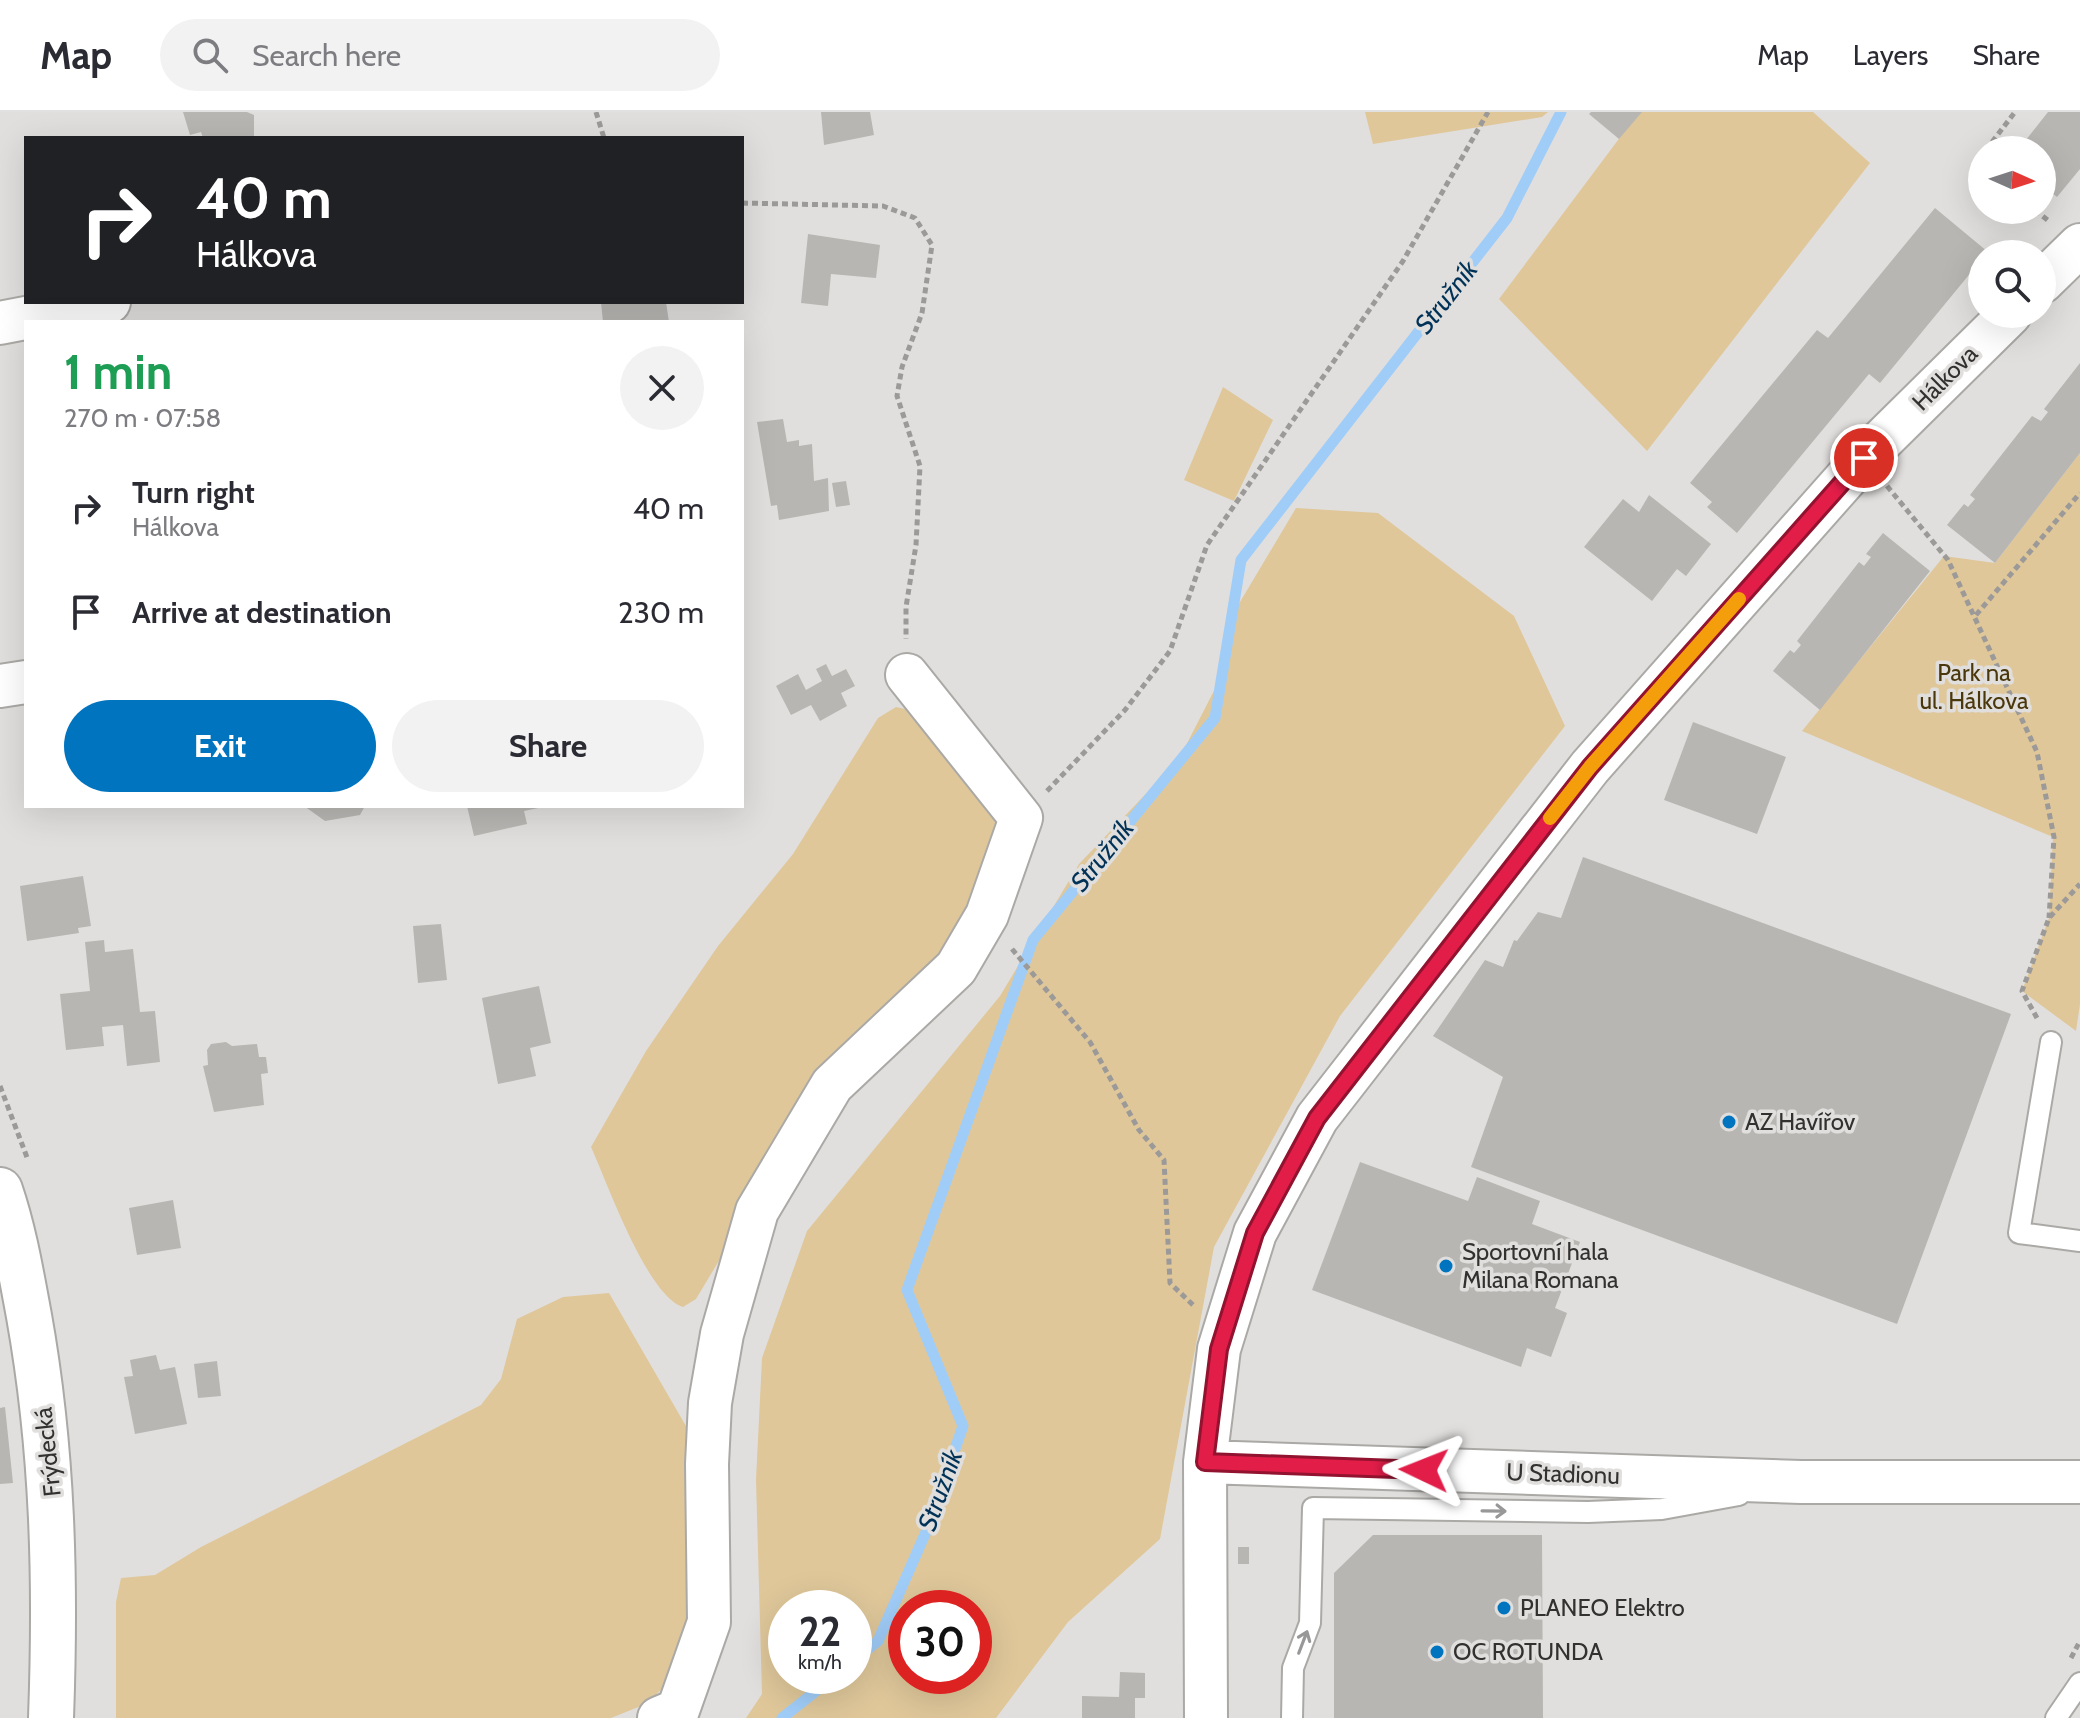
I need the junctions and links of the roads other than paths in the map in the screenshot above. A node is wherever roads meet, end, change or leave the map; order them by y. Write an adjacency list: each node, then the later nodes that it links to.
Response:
1 (2080, 245): 2 (street)
2 (2056, 268)
3 (99, 304): 4 (street)
4 (0, 323)
5 (1996, 328): 12 (street, Hálkova)
6 (907, 675): 17 (street)
7 (24, 682): 8 (street)
8 (0, 686)
9 (2051, 1042): 11 (lane)
10 (0, 1190): 16 (street, Frýdecká)
11 (2080, 1241)
12 (1205, 1462): 13 (street, U Stadionu); 18 (street)
13 (1801, 1482): 14 (street, U Stadionu); 19 (lane, one-way to 13)
14 (2080, 1482)
15 (2080, 1683): 20 (lane)
16 (51, 1718)
17 (659, 1718)
18 (1206, 1718)
19 (1292, 1718)
20 (2056, 1718)

